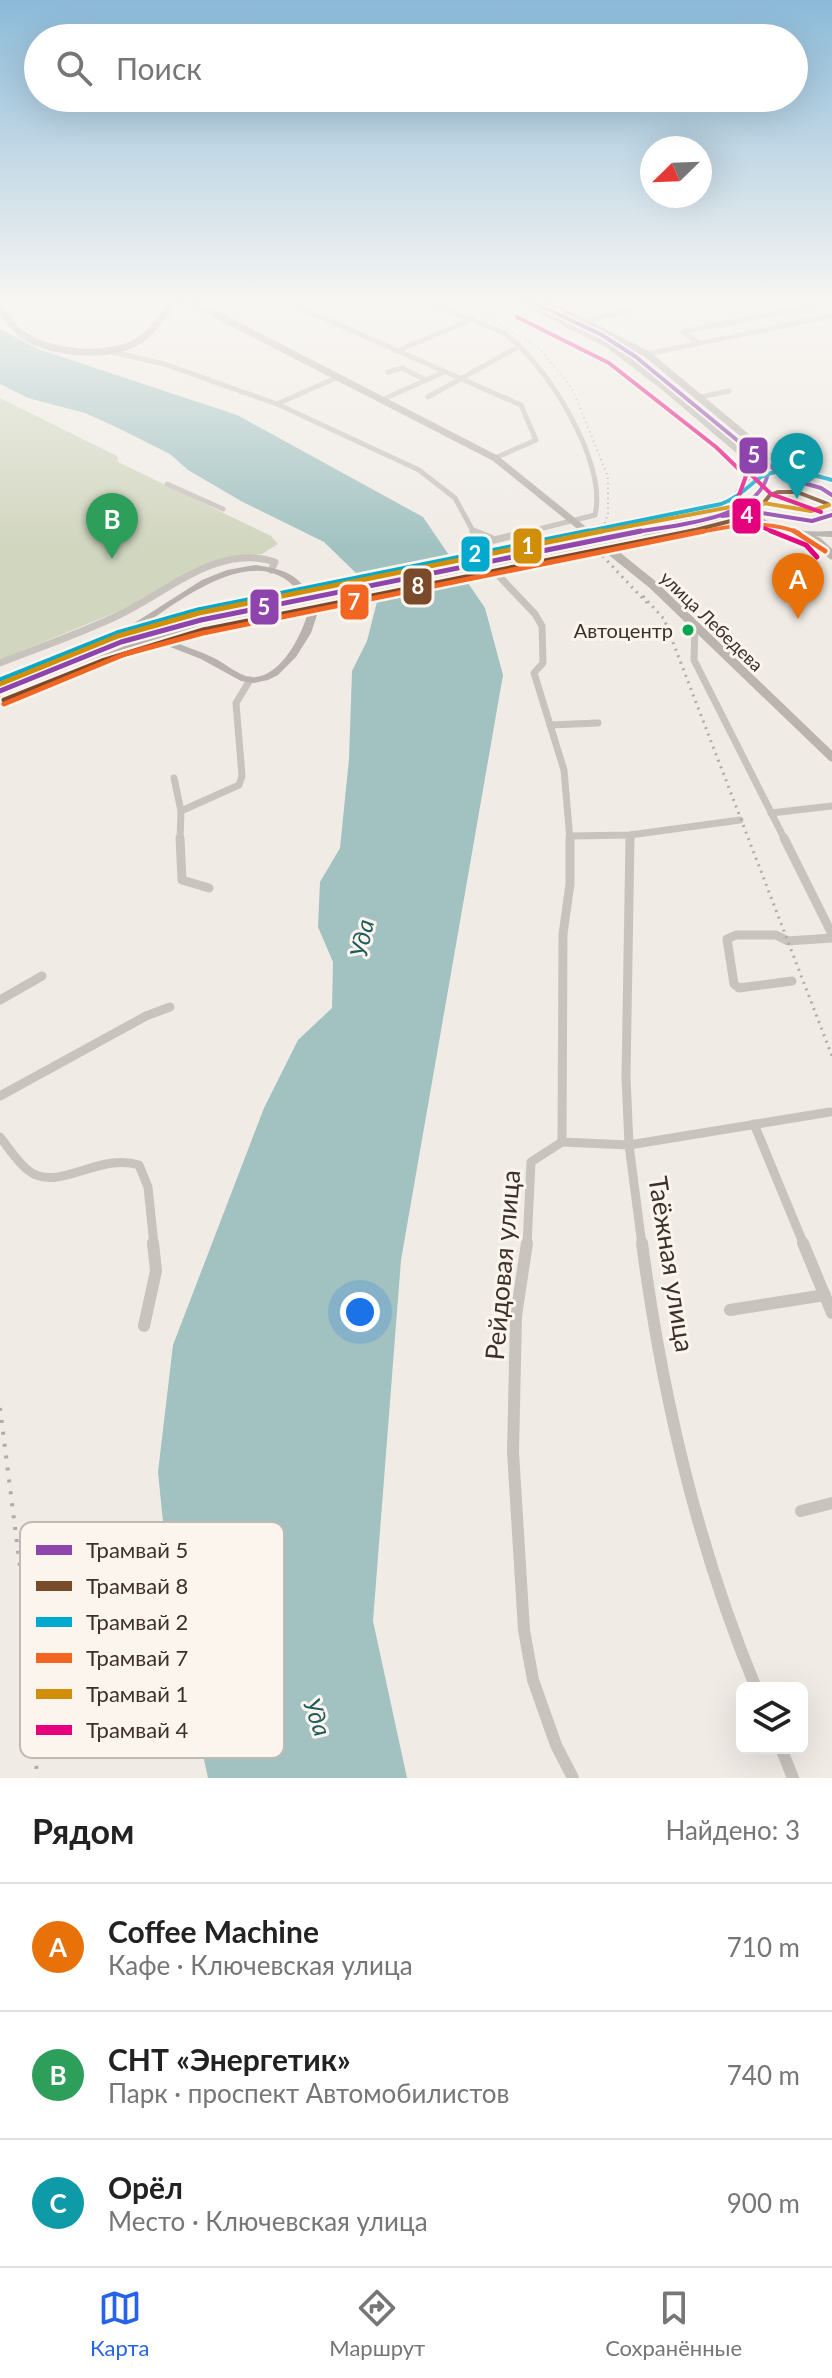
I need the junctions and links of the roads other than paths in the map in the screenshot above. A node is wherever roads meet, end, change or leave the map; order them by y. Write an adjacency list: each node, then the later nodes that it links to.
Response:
1 (215, 382): 14 (street)
2 (327, 382): 14 (street)
3 (348, 382): 13 (street, улица Лебедева)
4 (422, 382): 13 (street)
5 (453, 382): 11 (street)
6 (469, 382): 15 (street)
7 (549, 382): 22 (street)
8 (656, 382): 17 (street)
9 (681, 382): 12 (street)
10 (729, 391): 12 (street)
11 (428, 397)
12 (700, 397): 16 (street)
13 (384, 399): 15 (street, улица Лебедева)
14 (277, 404): 27 (street)
15 (495, 458): 22 (street, улица Лебедева)
16 (799, 472): 17 (main road); 18 (main road)
17 (751, 480): 20 (main road)
18 (829, 481)
19 (167, 484): 21 (street)
20 (738, 497): 23 (main road); 24 (main road)
21 (223, 509)
22 (574, 521): 27 (street); 33 (street, улица Лебедева)
23 (680, 524): 24 (main road); 30 (main road, bridge)
24 (782, 530): 25 (main road)
25 (797, 533): 26 (main road); 28 (street)
26 (832, 534)
27 (496, 539): 41 (street)
28 (832, 555)
29 (271, 570): 31 (main road); 36 (street); 37 (main road)
30 (278, 606): 32 (main road); 35 (main road)
31 (156, 612): 32 (main road); 34 (main road)
32 (177, 621): 34 (main road)
33 (695, 626): 42 (street, улица Лебедева); 46 (street)
34 (117, 638): 38 (main road)
35 (156, 638): 37 (main road); 39 (main road)
36 (0, 663)
37 (250, 680): 45 (street)
38 (0, 686)
39 (0, 699)
40 (598, 723): 41 (street)
41 (550, 725): 49 (street)
42 (832, 757)
43 (174, 778): 45 (street)
44 (832, 806): 46 (street)
45 (181, 811): 50 (street)
46 (771, 813): 51 (street)
47 (740, 820): 48 (street)
48 (630, 835): 49 (street); 61 (street, Таёжная улица)
49 (570, 836): 60 (street)
50 (209, 888)
51 (832, 936): 53 (street)
52 (42, 976): 54 (street)
53 (792, 981)
54 (0, 1000)
55 (170, 1007): 56 (street)
56 (0, 1096)
57 (830, 1112): 58 (street)
58 (754, 1124): 61 (street); 62 (street)
59 (0, 1137): 65 (street)
60 (562, 1142): 61 (street); 70 (street, Рейдовая улица)
61 (629, 1145): 68 (street, Таёжная улица)
62 (826, 1288): 63 (street); 64 (street)
63 (730, 1310)
64 (832, 1313)
65 (144, 1326)
66 (832, 1503): 67 (street)
67 (801, 1511)
68 (754, 1682)
69 (783, 1754): 71 (street)
70 (573, 1778)
71 (793, 1778)

